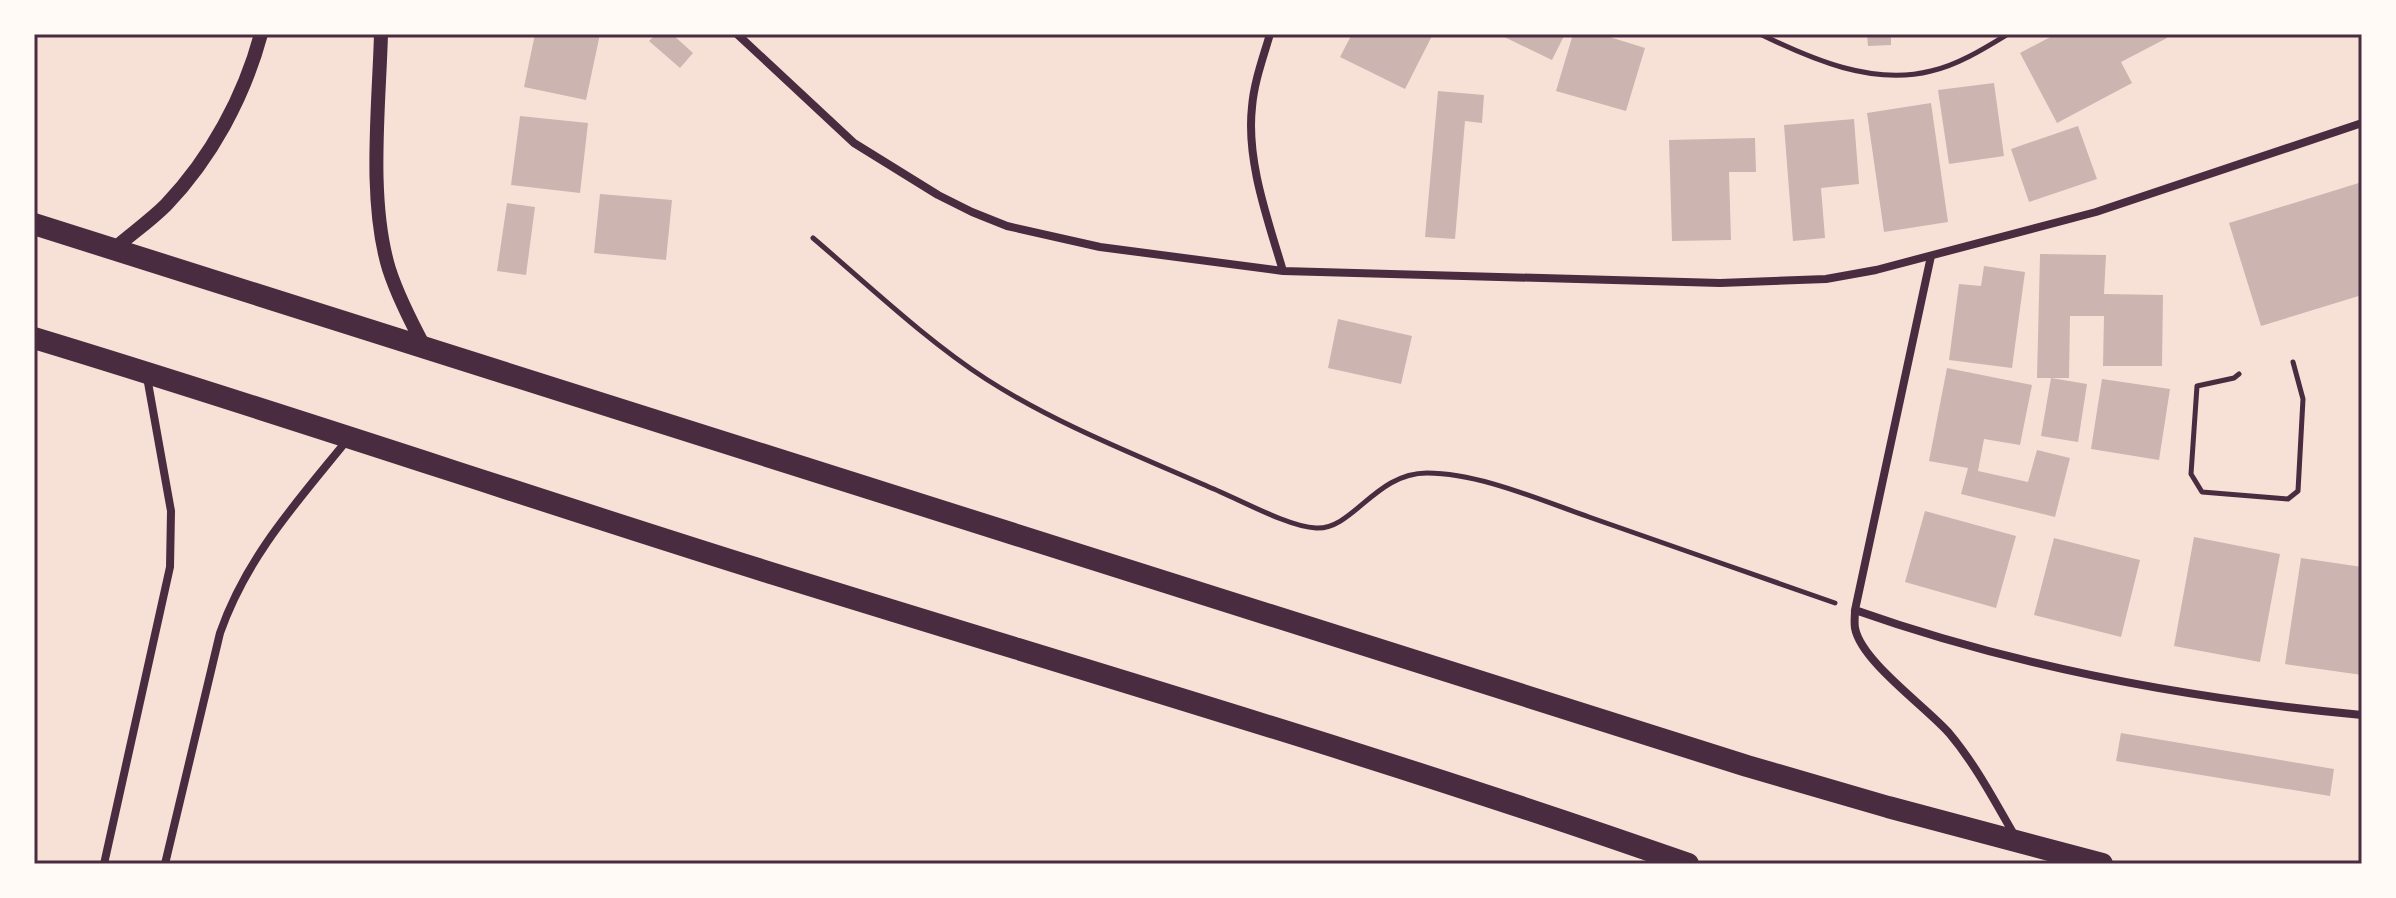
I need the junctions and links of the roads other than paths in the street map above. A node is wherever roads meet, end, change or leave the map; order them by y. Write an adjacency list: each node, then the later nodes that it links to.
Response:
1 (261, 34): 7 (street)
2 (381, 34): 11 (street)
3 (737, 34): 9 (street)
4 (1270, 34): 9 (street)
5 (2362, 123): 8 (street)
6 (34, 224): 7 (highway)
7 (114, 249): 11 (highway)
8 (1931, 256): 9 (street); 14 (street)
9 (1283, 271)
10 (34, 338): 12 (highway)
11 (425, 348): 16 (highway)
12 (146, 372): 13 (highway); 17 (street)
13 (349, 439): 18 (street); 19 (highway)
14 (1855, 610): 15 (street); 16 (street)
15 (2362, 715)
16 (2018, 842): 20 (highway)
17 (104, 864)
18 (165, 864)
19 (1688, 864)
20 (2102, 864)

